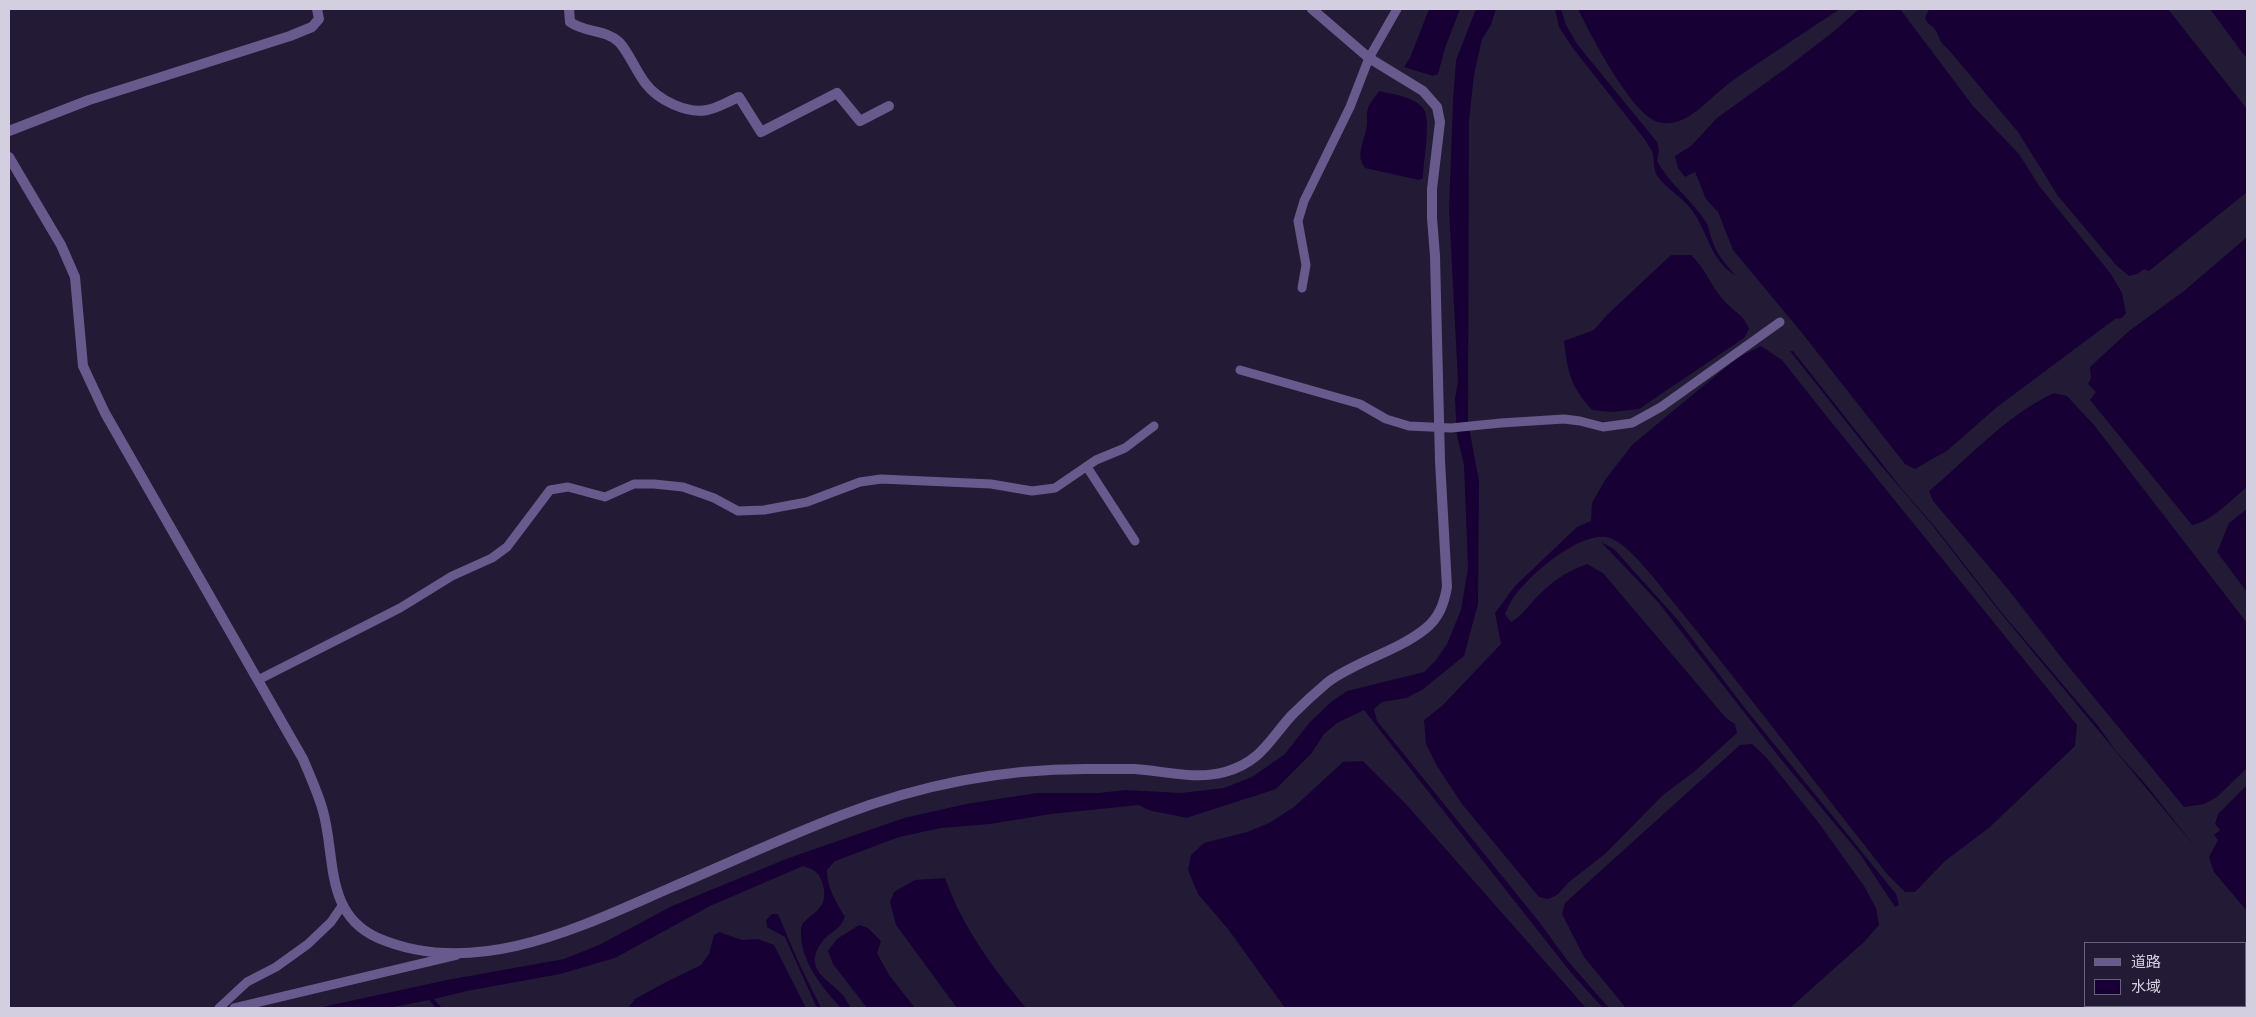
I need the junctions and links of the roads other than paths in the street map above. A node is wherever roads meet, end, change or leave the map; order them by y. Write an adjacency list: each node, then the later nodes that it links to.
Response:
1 (317, 9): 7 (street)
2 (569, 9): 6 (street)
3 (1312, 9): 5 (street)
4 (1397, 9): 5 (lane)
5 (1369, 58): 9 (lane); 13 (street)
6 (888, 106)
7 (9, 131)
8 (9, 157): 16 (street)
9 (1302, 288)
10 (1780, 322): 13 (lane)
11 (1240, 370): 13 (lane)
12 (1154, 426): 14 (lane)
13 (1440, 428): 18 (street)
14 (1088, 467): 15 (lane); 16 (lane)
15 (1135, 541)
16 (258, 680): 17 (street)
17 (342, 906): 18 (street); 19 (lane)
18 (461, 954): 20 (lane)
19 (219, 1008)
20 (234, 1008)

